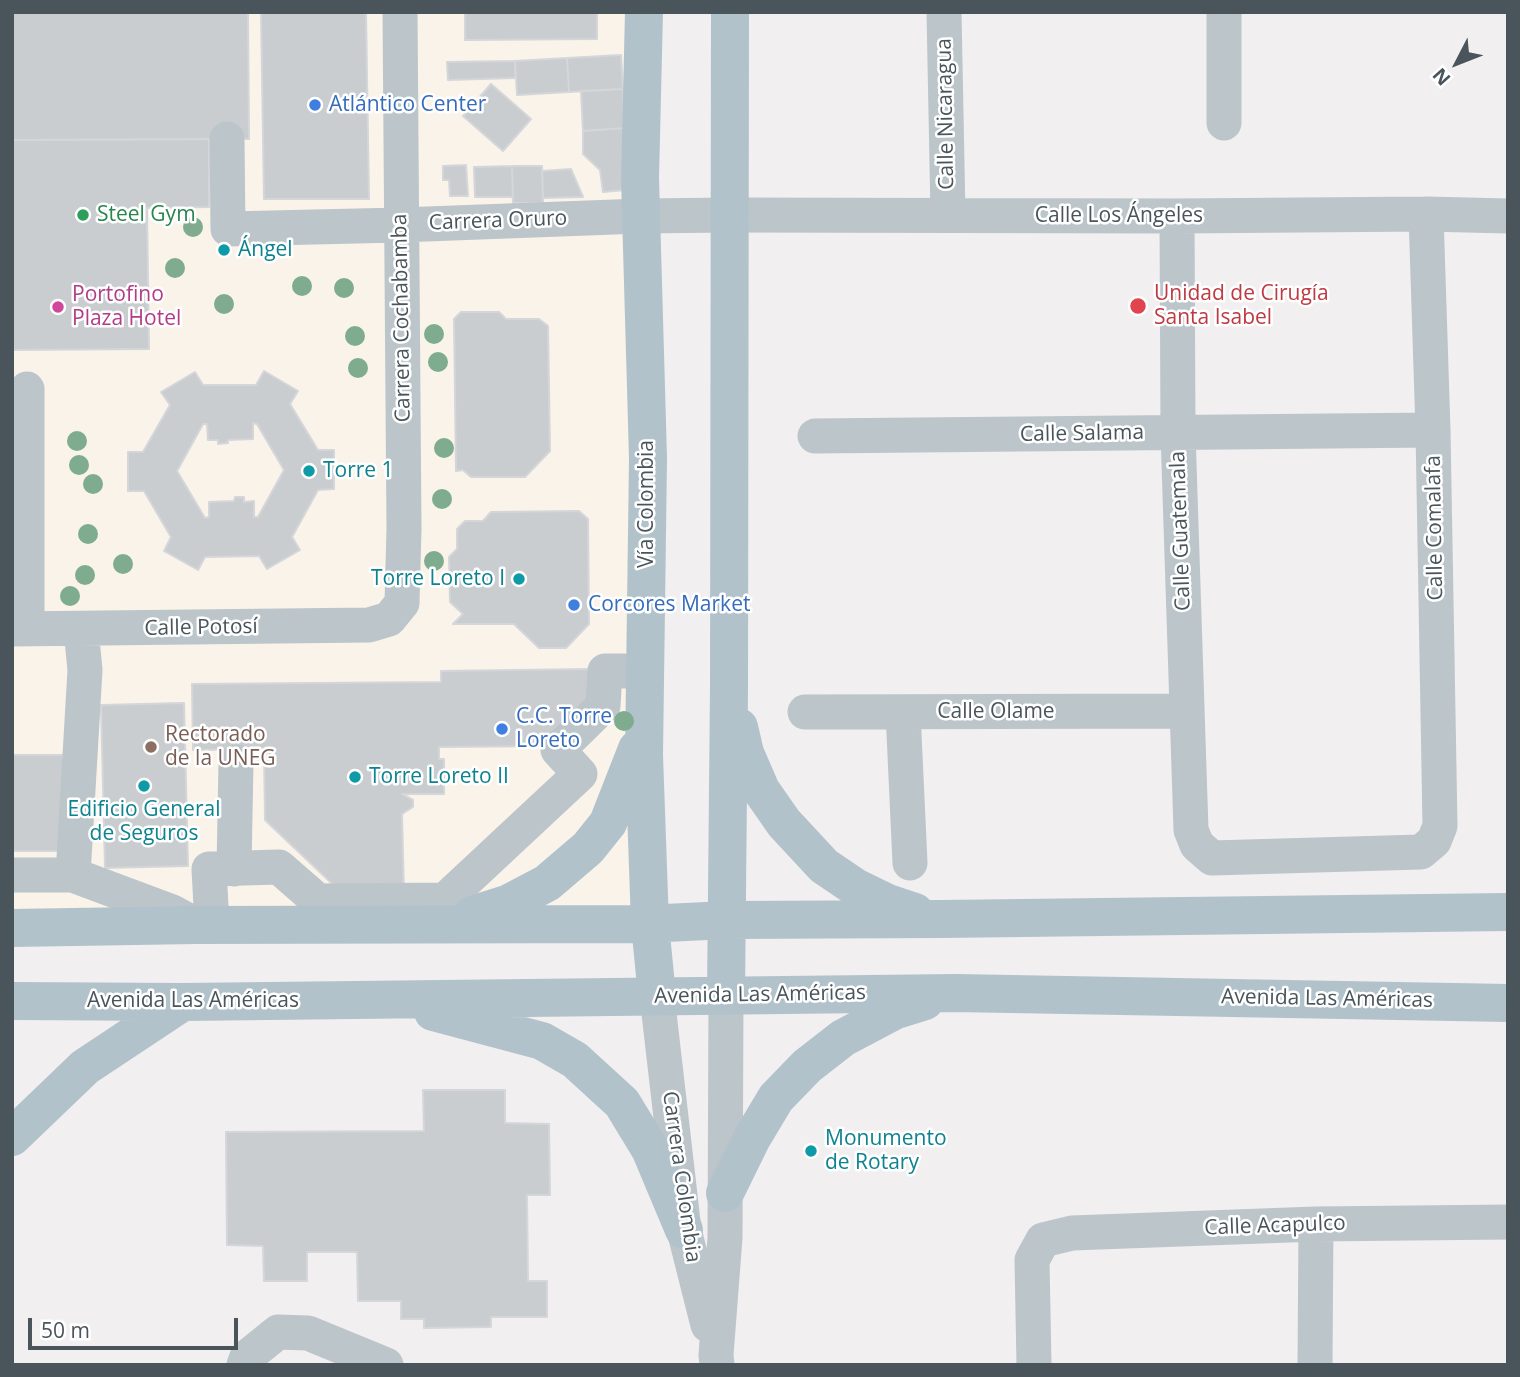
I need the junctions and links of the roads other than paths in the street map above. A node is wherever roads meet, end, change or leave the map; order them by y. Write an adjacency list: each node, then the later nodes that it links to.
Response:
1 (400, 12): 14 (street, Carrera Cochabamba)
2 (644, 12): 11 (main road, Vía Colombia)
3 (730, 12): 9 (main road)
4 (944, 12): 10 (street, Calle Nicaragua)
5 (1224, 12): 6 (street)
6 (1224, 123)
7 (227, 139): 14 (street, Carrera Oruro)
8 (1426, 214): 12 (street, Calle Los Ángeles); 13 (street, Calle Los Ángeles); 16 (street, Calle Comalafa)
9 (730, 215): 10 (street, Calle Los Ángeles); 11 (street, Carrera Oruro); 23 (main road)
10 (948, 215): 12 (street, Calle Los Ángeles)
11 (641, 216): 14 (street, Carrera Oruro); 22 (main road, Vía Colombia)
12 (1177, 216): 17 (street, Calle Guatemala)
13 (1508, 216)
14 (400, 225): 19 (street, Carrera Cochabamba)
15 (27, 388): 20 (street)
16 (1433, 430): 17 (street, Calle Salama); 29 (street, Calle Comalafa)
17 (1178, 433): 18 (street, Calle Salama); 24 (street, Calle Guatemala)
18 (815, 436)
19 (389, 619): 21 (street, Calle Potosí)
20 (20, 629): 21 (street, Calle Potosí)
21 (81, 629): 33 (street)
22 (646, 671): 27 (main road, Vía Colombia); 34 (street)
23 (729, 688): 36 (main road); 37 (main road)
24 (1187, 711): 26 (street, Calle Olame); 29 (street, Calle Guatemala)
25 (805, 712): 26 (street, Calle Olame)
26 (903, 712): 30 (street)
27 (645, 731): 34 (main road); 38 (main road, Vía Colombia)
28 (236, 762): 31 (street)
29 (1198, 845)
30 (910, 863)
31 (234, 869): 34 (street); 39 (street)
32 (12, 875): 33 (street)
33 (73, 875): 39 (street)
34 (414, 899): 38 (main road); 39 (main road)
35 (1508, 912): 36 (main road)
36 (941, 919): 37 (main road)
37 (727, 920): 38 (main road); 42 (main road)
38 (650, 924): 43 (main road, Vía Colombia)
39 (204, 925): 40 (main road)
40 (12, 929)
41 (956, 993): 42 (main road, Avenida Las Américas); 47 (main road, Avenida Las Américas); 49 (main road)
42 (726, 995): 43 (main road, Avenida Las Américas); 49 (street, Carrera Colombia)
43 (657, 996): 44 (main road, Avenida Las Américas); 52 (street, Carrera Colombia)
44 (391, 999): 46 (main road, Avenida Las Américas); 52 (main road)
45 (12, 1001): 46 (main road, Avenida Las Américas)
46 (183, 1002): 48 (main road)
47 (1508, 1003)
48 (12, 1137)
49 (725, 1193): 53 (street, Carrera Colombia)
50 (1508, 1222): 51 (street, Calle Acapulco)
51 (1315, 1224): 56 (street, Calle Acapulco); 57 (street)
52 (684, 1230): 53 (street, Carrera Colombia)
53 (716, 1360)
54 (244, 1365): 55 (street)
55 (386, 1365)
56 (1034, 1365)
57 (1315, 1365)

